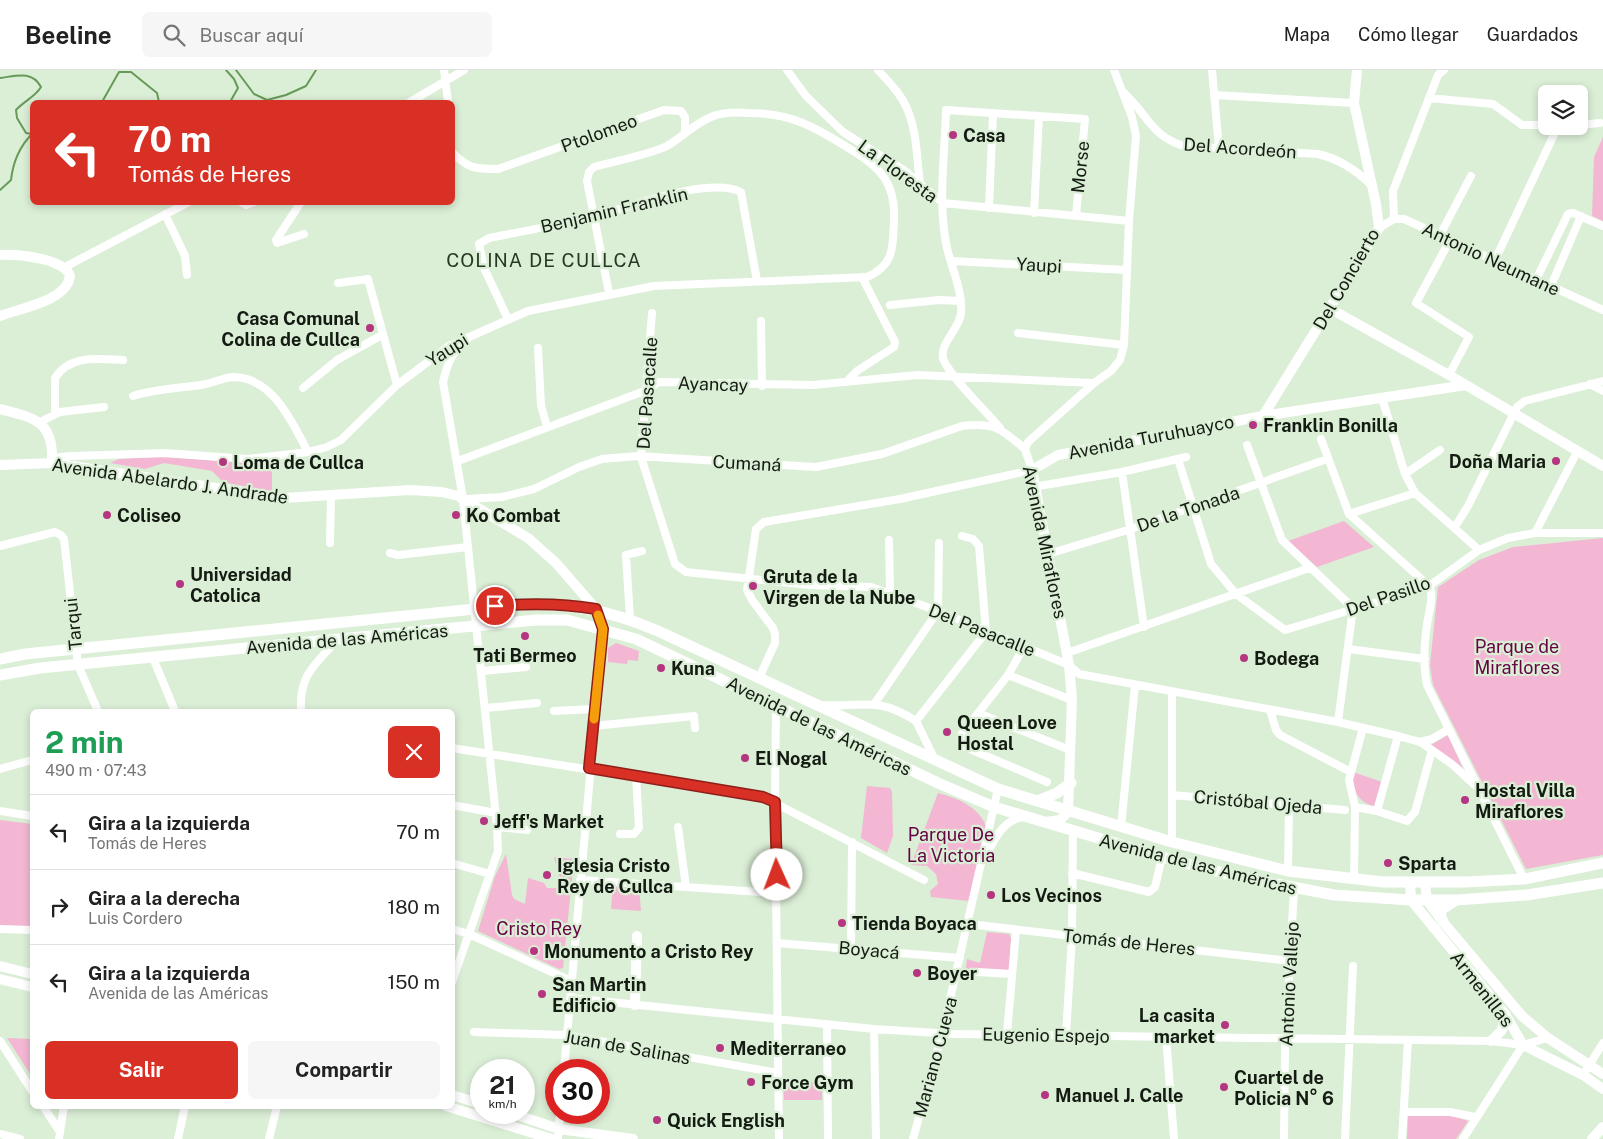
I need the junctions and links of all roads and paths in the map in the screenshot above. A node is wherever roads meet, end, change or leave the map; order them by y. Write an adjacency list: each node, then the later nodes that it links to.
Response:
1 (444, 70): 9 (street)
2 (464, 70): 9 (street)
3 (787, 70): 22 (street, La Floresta)
4 (878, 70): 28 (street)
5 (1114, 70): 10 (street)
6 (1212, 70): 11 (street)
7 (1357, 70): 15 (street, Del Concierto)
8 (1439, 72): 12 (street)
9 (446, 81): 13 (street); 14 (street)
10 (1123, 92): 25 (street, Del Acordeón); 40 (street, Avenida Miraflores)
11 (1214, 95): 15 (street); 25 (street)
12 (1428, 98): 20 (street); 39 (street)
13 (413, 100)
14 (448, 100)
15 (1354, 103): 29 (street, Del Concierto)
16 (993, 113): 17 (street); 30 (street); 33 (street)
17 (1039, 116): 34 (street); 37 (street, Morse)
18 (1600, 123): 19 (street)
19 (1588, 124)
20 (1538, 125)
21 (685, 131): 24 (street); 26 (street, Ptolomeo); 36 (street)
22 (843, 132): 24 (street); 28 (street, La Floresta)
23 (1554, 135): 47 (street)
24 (838, 141): 52 (street)
25 (1219, 148): 29 (street, Del Acordeón)
26 (455, 155)
27 (1470, 176): 44 (street)
28 (920, 184): 30 (street, La Floresta)
29 (1370, 184): 42 (street, Del Concierto)
30 (943, 204): 33 (street, La Floresta); 48 (street)
31 (182, 205): 35 (street)
32 (299, 205): 43 (street)
33 (989, 208): 34 (street, La Floresta)
34 (1034, 213): 37 (street, La Floresta)
35 (165, 214): 49 (street); 51 (street)
36 (595, 216): 54 (street, Benjamin Franklin); 57 (street); 64 (street, Benjamin Franklin)
37 (1076, 216): 40 (street, La Floresta)
38 (1581, 216): 41 (street); 53 (street); 56 (street)
39 (1394, 219): 42 (street); 44 (street, Antonio Neumane)
40 (1129, 222): 50 (street, Avenida Miraflores)
41 (1603, 226)
42 (1379, 228): 60 (street, Del Concierto)
43 (304, 234)
44 (1440, 235): 45 (street, Antonio Neumane)
45 (1450, 240): 47 (street, Antonio Neumane); 73 (street)
46 (0, 255): 49 (street)
47 (1495, 260): 53 (street, Antonio Neumane)
48 (951, 261): 50 (street, Yaupi); 58 (street)
49 (65, 267): 63 (street)
50 (1127, 270): 69 (street, Avenida Miraflores)
51 (187, 275)
52 (865, 277): 54 (street, Yaupi); 75 (street)
53 (1536, 280): 56 (street, Antonio Neumane)
54 (757, 281): 57 (street, Yaupi)
55 (338, 283): 68 (street)
56 (1551, 286): 61 (street, Antonio Neumane)
57 (609, 293): 64 (street, Yaupi)
58 (961, 301): 59 (street); 72 (street)
59 (890, 305)
60 (1330, 308): 73 (street); 90 (street, Del Concierto)
61 (1603, 310)
62 (652, 313): 82 (street, Del Pasacalle)
63 (0, 316)
64 (508, 319): 66 (street, Yaupi)
65 (761, 321): 80 (street)
66 (480, 330): 78 (street, Yaupi); 102 (street)
67 (1018, 333): 69 (street)
68 (382, 334): 78 (street); 81 (street)
69 (1124, 345): 76 (street, Avenida Miraflores)
70 (538, 348): 92 (street)
71 (123, 360): 88 (street)
72 (954, 375): 75 (street, Ayancay); 76 (street, Ayancay); 93 (street)
73 (1449, 375): 79 (street)
74 (1603, 381): 77 (street)
75 (846, 382): 80 (street, Ayancay)
76 (1094, 383): 96 (street, Avenida Miraflores)
77 (1590, 384): 83 (street); 89 (street)
78 (398, 385): 98 (street, Yaupi)
79 (1466, 385): 85 (street, Avenida Turuhuayco); 89 (street)
80 (762, 386): 82 (street, Ayancay)
81 (303, 388)
82 (647, 390): 92 (street, Ayancay); 100 (street, Del Pasacalle)
83 (1603, 391)
84 (133, 396): 98 (street)
85 (1382, 398): 90 (street, Avenida Turuhuayco); 108 (street)
86 (104, 407): 88 (street)
87 (0, 409): 91 (street)
88 (55, 414): 91 (street)
89 (1514, 414): 99 (street); 116 (street)
90 (1263, 416): 106 (street, Avenida Turuhuayco)
91 (40, 422): 103 (street)
92 (547, 427): 102 (street, Ayancay)
93 (1000, 428): 96 (street); 100 (street, Cumaná)
94 (1321, 439): 101 (street)
95 (1247, 445): 109 (street)
96 (1025, 449): 106 (street, Avenida Miraflores)
97 (1440, 450): 108 (street)
98 (308, 452): 103 (street, Yaupi)
99 (1577, 452): 105 (street); 118 (street)
100 (641, 457): 113 (street, Cumaná); 131 (street, Del Pasacalle)
101 (1327, 458): 109 (street, De la Tonada); 115 (street)
102 (458, 461): 113 (street)
103 (52, 463): 104 (street, Avenida Abelardo J. Andrade); 112 (street, Avenida Abelardo J. Andrade)
104 (0, 465)
105 (1603, 466)
106 (1032, 470): 110 (street, Avenida Miraflores); 131 (street, Avenida Turuhuayco)
107 (1122, 472): 110 (street); 114 (street); 117 (street)
108 (1405, 474): 111 (street)
109 (1261, 484): 114 (street, De la Tonada); 130 (street)
110 (1033, 487): 129 (street, Avenida Miraflores)
111 (1415, 492): 115 (street); 116 (street)
112 (331, 496): 113 (street, Avenida Abelardo J. Andrade); 122 (street)
113 (463, 499): 125 (street); 137 (street, Avenida Abelardo J. Andrade)
114 (1192, 507): 117 (street, De la Tonada); 134 (street)
115 (1349, 514): 132 (street)
116 (1455, 526): 126 (street)
117 (1130, 529): 129 (street, De la Tonada); 141 (street)
118 (1535, 533): 119 (street, Del Pasillo); 126 (street, Del Pasillo)
119 (1603, 533)
120 (962, 536): 143 (street)
121 (889, 540): 133 (street)
122 (330, 543)
123 (939, 543): 138 (street)
124 (0, 546): 147 (street, Tarqui)
125 (468, 547): 128 (street); 135 (street)
126 (1479, 550): 132 (street, Del Pasillo)
127 (642, 551): 139 (street)
128 (390, 553)
129 (1048, 554): 148 (street, Avenida Miraflores)
130 (1309, 568): 134 (street); 136 (street)
131 (748, 578): 133 (street, Del Pasacalle); 158 (street, Avenida Turuhuayco)
132 (1429, 586): 136 (street, Del Pasillo); 151 (street, Del Pasacalle)
133 (890, 592): 138 (street, Del Pasacalle)
134 (1236, 594): 136 (street, Del Pasillo); 141 (street)
135 (475, 608): 137 (main road, Avenida de las Américas); 140 (street); 147 (main road, Avenida de las Américas)
136 (1353, 608): 146 (street)
137 (596, 609): 139 (main road, Avenida de las Américas); 142 (street)
138 (938, 611): 143 (street, Del Pasacalle); 163 (street)
139 (630, 619): 158 (main road, Avenida de las Américas)
140 (477, 626): 142 (main road, Avenida de las Américas); 144 (main road, Avenida de las Américas); 155 (street)
141 (1144, 627): 148 (street)
142 (603, 629): 164 (main road, Avenida de las Américas); 170 (street)
143 (986, 632): 145 (street, Del Pasacalle); 174 (street)
144 (338, 638): 149 (main road, Avenida de las Américas); 169 (street)
145 (1024, 648): 152 (street, Del Pasacalle); 157 (street)
146 (1348, 649): 151 (street); 175 (street)
147 (76, 650): 150 (main road, Avenida de las Américas); 153 (street, Tarqui)
148 (1067, 653): 152 (street, Avenida Miraflores)
149 (153, 658): 153 (main road, Avenida de las Américas); 168 (street)
150 (0, 659)
151 (1425, 659): 179 (street, Del Pasacalle)
152 (1069, 664): 159 (street, Del Pasacalle); 161 (street, Avenida Miraflores)
153 (78, 665): 156 (main road, Avenida de las Américas); 167 (street, Tarqui)
154 (526, 667): 155 (street)
155 (482, 671): 166 (street)
156 (0, 675)
157 (1008, 675): 161 (street); 173 (street)
158 (760, 678): 165 (main road, Avenida de las Américas)
159 (1135, 684): 160 (street, Del Pasacalle); 213 (street)
160 (1172, 692): 171 (street, Del Pasacalle); 196 (street)
161 (1072, 700): 183 (street, Avenida Miraflores)
162 (537, 703): 166 (street)
163 (875, 703): 165 (street); 174 (street)
164 (776, 704): 198 (street); 201 (main road, Avenida de las Américas)
165 (815, 705): 186 (main road, Avenida de las Américas)
166 (486, 708): 185 (street)
167 (97, 709)
168 (174, 709)
169 (301, 709)
170 (595, 709): 172 (street); 176 (street)
171 (1270, 710): 175 (street, Del Pasacalle); 190 (street)
172 (554, 711)
173 (978, 713): 183 (street); 192 (street)
174 (916, 720): 186 (street)
175 (1338, 722): 178 (street, Del Pasacalle)
176 (594, 726): 177 (street); 188 (street)
177 (694, 728)
178 (1363, 728): 180 (street, Del Pasacalle); 190 (street)
179 (1449, 729): 181 (street); 195 (street, Del Pasacalle)
180 (1398, 736): 181 (street, Del Pasacalle); 205 (street)
181 (1420, 742): 184 (street, Del Pasacalle)
182 (455, 748): 185 (street)
183 (1070, 750): 193 (street, Avenida Miraflores)
184 (1432, 750): 195 (street, Del Pasacalle); 205 (street)
185 (491, 754): 188 (street); 207 (street)
186 (935, 760): 194 (main road, Avenida de las Américas)
187 (30, 761): 189 (street)
188 (589, 768): 191 (street); 228 (street)
189 (0, 769)
190 (1349, 771): 202 (street)
191 (636, 775): 198 (street); 216 (street)
192 (1047, 782)
193 (1070, 783): 197 (main road); 206 (street, Avenida Miraflores)
194 (998, 789): 197 (main road, Avenida de las Américas); 201 (street, Mariano Cueva)
195 (1479, 789): 227 (street, Del Pasacalle)
196 (1172, 795): 200 (street, Cristóbal Ojeda); 218 (street)
197 (1037, 801): 206 (main road, Avenida de las Américas)
198 (775, 802): 217 (street); 235 (street)
199 (455, 806): 207 (street)
200 (1289, 806): 203 (street, Cristóbal Ojeda); 223 (street)
201 (994, 807): 209 (main road, Avenida de las Américas); 220 (street, Mariano Cueva)
202 (1355, 807): 205 (street); 226 (street)
203 (1345, 810)
204 (0, 811): 208 (street)
205 (1377, 811)
206 (1068, 812): 210 (street); 213 (main road, Avenida de las Américas)
207 (496, 814): 211 (street)
208 (30, 816)
209 (1026, 817): 210 (main road, Avenida de las Américas); 220 (street, Mariano Cueva)
210 (1044, 822): 215 (main road, Avenida de las Américas)
211 (497, 827): 214 (street); 225 (street)
212 (678, 827): 233 (street)
213 (1121, 827): 218 (main road, Avenida de las Américas)
214 (527, 830)
215 (1073, 831): 219 (main road, Avenida de las Américas); 224 (street)
216 (620, 834)
217 (852, 842): 229 (street); 249 (street)
218 (1172, 842): 223 (main road, Avenida de las Américas)
219 (1162, 857): 224 (street); 234 (main road, Avenida de las Américas)
220 (984, 858): 240 (street, Mariano Cueva)
221 (455, 864): 225 (street)
222 (1603, 864): 227 (main road, Avenida de las Américas)
223 (1288, 871): 226 (main road, Avenida de las Américas)
224 (1072, 873): 247 (street)
225 (490, 874): 245 (street)
226 (1354, 879): 230 (main road, Avenida de las Américas)
227 (1524, 879): 231 (main road, Avenida de las Américas)
228 (580, 880): 233 (street); 259 (street)
229 (924, 880)
230 (1410, 883): 231 (main road, Avenida de las Américas); 236 (street)
231 (1425, 883): 237 (street, Armenillas)
232 (1603, 883): 238 (main road, Avenida de las Américas)
233 (686, 887): 235 (street)
234 (1294, 889): 236 (main road, Avenida de las Américas); 251 (street, Antonio Vallejo)
235 (777, 893): 248 (street)
236 (1411, 900): 237 (main road, Avenida de las Américas); 263 (street, Armenillas)
237 (1427, 900): 238 (main road, Avenida de las Américas); 239 (street, Armenillas)
238 (1456, 900): 239 (main road)
239 (1442, 922): 274 (street, Armenillas)
240 (969, 924): 244 (street, Tomás de Heres); 250 (street, Mariano Cueva)
241 (0, 929): 242 (street)
242 (30, 930)
243 (455, 930): 245 (street)
244 (1016, 930): 247 (street, Tomás de Heres); 257 (street)
245 (469, 934): 256 (street); 259 (street)
246 (637, 936): 262 (street)
247 (1072, 936): 251 (street, Tomás de Heres); 271 (street)
248 (777, 943): 249 (street, Boyacá); 264 (street)
249 (851, 949): 250 (street, Boyacá)
250 (960, 958): 268 (street, Mariano Cueva)
251 (1290, 961): 273 (street, Antonio Vallejo)
252 (0, 966): 255 (street)
253 (1352, 966): 275 (street)
254 (978, 972): 257 (street)
255 (30, 974)
256 (455, 974)
257 (1012, 974): 269 (street)
258 (0, 979): 260 (street)
259 (571, 981): 261 (street)
260 (30, 986)
261 (570, 998): 262 (street, Eugenio Espejo); 270 (street)
262 (635, 1005): 264 (street, Eugenio Espejo)
263 (1505, 1014): 278 (street); 280 (street, Armenillas)
264 (776, 1018): 265 (street, Eugenio Espejo); 283 (street)
265 (827, 1024): 266 (street, Eugenio Espejo); 309 (street)
266 (874, 1029): 268 (street, Eugenio Espejo); 310 (street)
267 (474, 1032): 270 (street, Juan de Salinas)
268 (942, 1034): 269 (street, Eugenio Espejo); 311 (street, Mariano Cueva)
269 (1007, 1034): 271 (street, Eugenio Espejo)
270 (566, 1035): 281 (street); 283 (street, Juan de Salinas)
271 (1066, 1035): 272 (street, Eugenio Espejo)
272 (1166, 1037): 273 (street, Eugenio Espejo); 312 (street)
273 (1286, 1038): 275 (street, Eugenio Espejo); 313 (street, Antonio Vallejo)
274 (1548, 1038): 280 (street); 282 (street, Armenillas)
275 (1350, 1040): 276 (street, Eugenio Espejo); 314 (street)
276 (1408, 1040): 278 (street, Eugenio Espejo); 295 (street)
277 (0, 1041): 286 (street)
278 (1491, 1041): 280 (street, Eugenio Espejo)
279 (1603, 1043): 282 (street)
280 (1523, 1045): 285 (street, Armenillas); 296 (street)
281 (565, 1059)
282 (1589, 1065): 284 (street, Armenillas); 285 (street)
283 (778, 1073): 308 (street)
284 (1603, 1074)
285 (1583, 1075): 287 (street, Armenillas)
286 (30, 1087)
287 (1603, 1088)
288 (455, 1096): 289 (street)
289 (470, 1101)
290 (45, 1109): 301 (street)
291 (64, 1109): 301 (street)
292 (184, 1109): 304 (street)
293 (276, 1109): 305 (street)
294 (455, 1109): 306 (street)
295 (1404, 1112): 296 (street); 315 (street)
296 (1475, 1117): 302 (street)
297 (535, 1124): 300 (street)
298 (1603, 1126): 316 (street)
299 (0, 1134): 303 (street)
300 (558, 1134): 307 (street)
301 (59, 1136)
302 (1465, 1138)
303 (20, 1139)
304 (178, 1139)
305 (269, 1139)
306 (552, 1139)
307 (633, 1139)
308 (779, 1139)
309 (828, 1139)
310 (876, 1139)
311 (913, 1139)
312 (1174, 1139)
313 (1284, 1139)
314 (1345, 1139)
315 (1402, 1139)
316 (1592, 1139)

